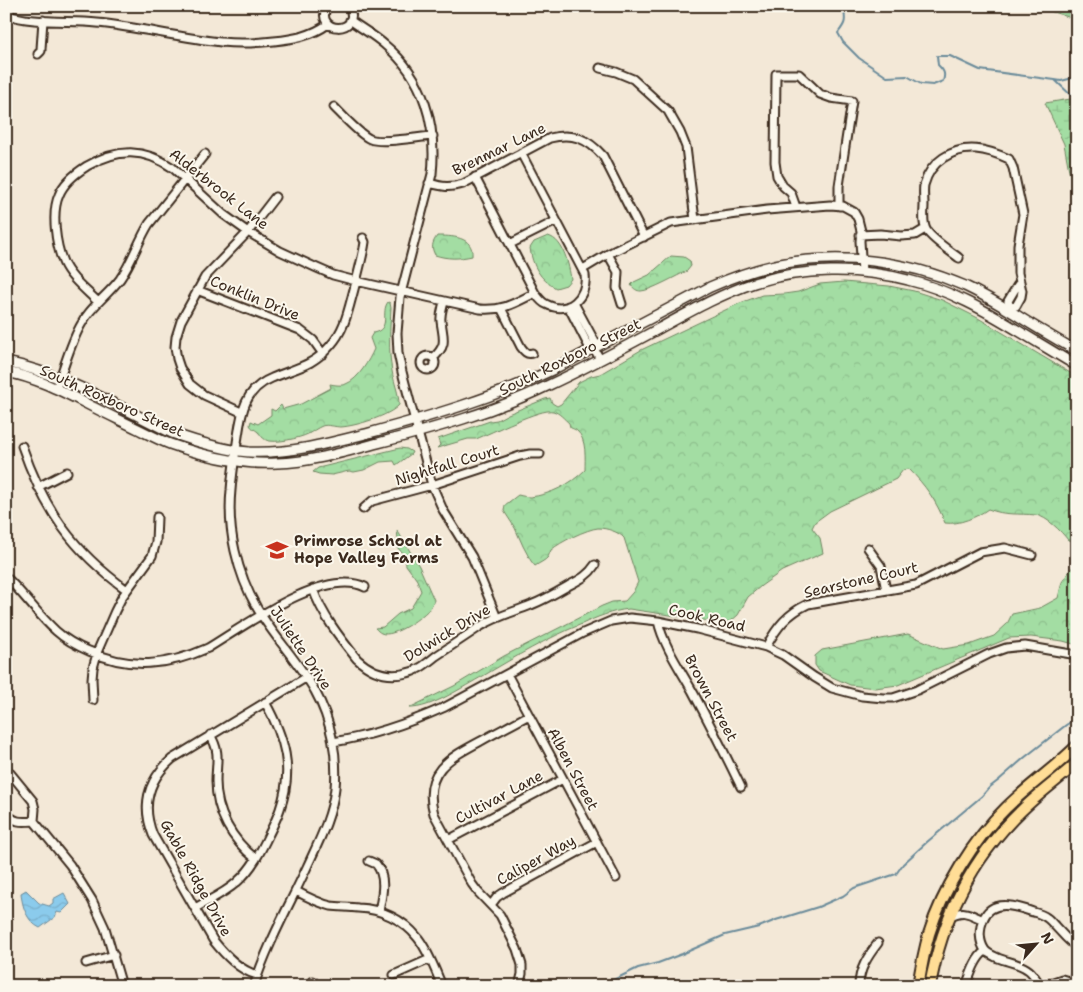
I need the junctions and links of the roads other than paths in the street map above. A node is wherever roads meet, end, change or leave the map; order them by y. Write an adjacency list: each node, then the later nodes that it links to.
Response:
1 (327, 6): 6 (street)
2 (349, 6): 5 (street)
3 (6, 14): 4 (street)
4 (43, 20): 6 (street); 7 (street)
5 (350, 20): 6 (street); 10 (street)
6 (328, 24)
7 (38, 54)
8 (600, 68): 19 (street)
9 (334, 107): 10 (street)
10 (433, 136): 15 (street)
11 (521, 153): 13 (street, Brenmar Lane); 20 (street); 24 (street, Brenmar Lane)
12 (205, 154): 14 (street)
13 (475, 177): 15 (street, Brenmar Lane); 26 (street)
14 (185, 179): 22 (street, Alderbrook Lane); 37 (street); 37 (street, Alderbrook Lane)
15 (430, 183): 34 (street)
16 (276, 197): 22 (street)
17 (839, 206): 18 (street); 18 (street); 23 (street)
18 (796, 207): 19 (street)
19 (696, 220): 24 (street)
20 (556, 221): 26 (street); 30 (street)
21 (925, 229): 23 (street); 28 (street); 41 (street)
22 (248, 232): 32 (street, Alderbrook Lane); 33 (street)
23 (860, 235): 29 (street)
24 (644, 236): 27 (street)
25 (363, 238): 32 (street)
26 (510, 244): 35 (street)
27 (608, 254): 30 (street); 38 (street)
28 (959, 258)
29 (862, 259): 31 (street); 41 (street, South Roxboro Street); 42 (street, South Roxboro Street)
30 (583, 269): 39 (street)
31 (862, 272): 47 (street, South Roxboro Street); 49 (street, South Roxboro Street)
32 (356, 281): 34 (street, Alderbrook Lane); 45 (street)
33 (198, 290): 45 (street, Conklin Drive); 53 (street)
34 (401, 292): 36 (street, Alderbrook Lane); 54 (street)
35 (534, 293): 39 (street); 40 (street)
36 (444, 301): 40 (street, Alderbrook Lane); 46 (street)
37 (98, 302): 51 (street)
38 (622, 304)
39 (571, 305): 42 (street)
40 (501, 308): 44 (street)
41 (1009, 308): 43 (street, South Roxboro Street)
42 (593, 348): 47 (street); 54 (street, South Roxboro Street)
43 (1077, 351)
44 (532, 353)
45 (323, 354): 53 (street)
46 (433, 358)
47 (600, 359): 55 (street, South Roxboro Street)
48 (6, 362): 51 (street, South Roxboro Street)
49 (1077, 366)
50 (6, 372): 52 (street, South Roxboro Street)
51 (60, 378): 52 (street); 57 (street, South Roxboro Street)
52 (56, 388): 59 (street, South Roxboro Street)
53 (242, 412): 57 (street, Juliette Drive)
54 (415, 421): 55 (street); 57 (street, South Roxboro Street)
55 (418, 432): 59 (street, South Roxboro Street); 61 (street)
56 (22, 446): 62 (street)
57 (236, 451): 59 (street, Juliette Drive)
58 (540, 454): 61 (street, Nightfall Court)
59 (234, 461): 73 (street, Juliette Drive)
60 (67, 472): 62 (street)
61 (432, 485): 63 (street, Nightfall Court); 74 (street)
62 (38, 487): 70 (street)
63 (364, 509)
64 (157, 517): 70 (street)
65 (868, 548): 72 (street)
66 (1032, 555): 72 (street, Searstone Court)
67 (595, 565): 74 (street, Dolwick Drive)
68 (6, 578): 78 (street)
69 (365, 587): 71 (street)
70 (127, 590): 78 (street)
71 (313, 590): 73 (street); 74 (street, Dolwick Drive)
72 (886, 590): 76 (street, Searstone Court)
73 (262, 615): 78 (street); 80 (street, Juliette Drive)
74 (497, 618)
75 (658, 621): 76 (street, Cook Road); 79 (street, Cook Road); 90 (street, Brown Street)
76 (766, 647): 77 (street, Cook Road)
77 (1077, 654)
78 (97, 655): 81 (street)
79 (507, 674): 83 (street, Alben Street); 85 (street, Cook Road)
80 (306, 678): 82 (street, Gable Ridge Drive); 85 (street, Juliette Drive)
81 (94, 700)
82 (265, 702): 84 (street, Gable Ridge Drive); 95 (street)
83 (529, 715): 89 (street, Alben Street); 93 (street)
84 (210, 735): 95 (street); 101 (street, Gable Ridge Drive)
85 (333, 742): 98 (street, Juliette Drive)
86 (1077, 746): 120 (main road)
87 (1077, 763): 99 (main road)
88 (6, 768): 92 (street)
89 (563, 779): 93 (street, Cultivar Lane); 94 (street, Alben Street)
90 (741, 787)
91 (6, 813): 92 (street)
92 (34, 821): 109 (street)
93 (448, 840): 100 (street)
94 (597, 842): 97 (street, Alben Street); 100 (street, Caliper Way)
95 (256, 859): 101 (street)
96 (370, 862): 102 (street)
97 (616, 878)
98 (296, 891): 102 (street); 113 (street, Juliette Drive)
99 (959, 895): 103 (street); 104 (main road)
100 (491, 905): 118 (street)
101 (195, 908): 113 (street, Gable Ridge Drive)
102 (379, 911): 110 (street)
103 (966, 912): 104 (street); 105 (street)
104 (949, 917): 121 (main road)
105 (983, 920): 107 (street); 108 (street)
106 (878, 943): 119 (street)
107 (1077, 948)
108 (986, 951): 112 (street); 122 (street)
109 (114, 955): 111 (street); 115 (street)
110 (430, 959): 114 (street); 117 (street)
111 (86, 963)
112 (1077, 968)
113 (258, 975): 116 (street, Juliette Drive)
114 (394, 975)
115 (122, 986)
116 (254, 986)
117 (442, 986)
118 (519, 986)
119 (859, 986)
120 (918, 986)
121 (930, 986)
122 (966, 986)

